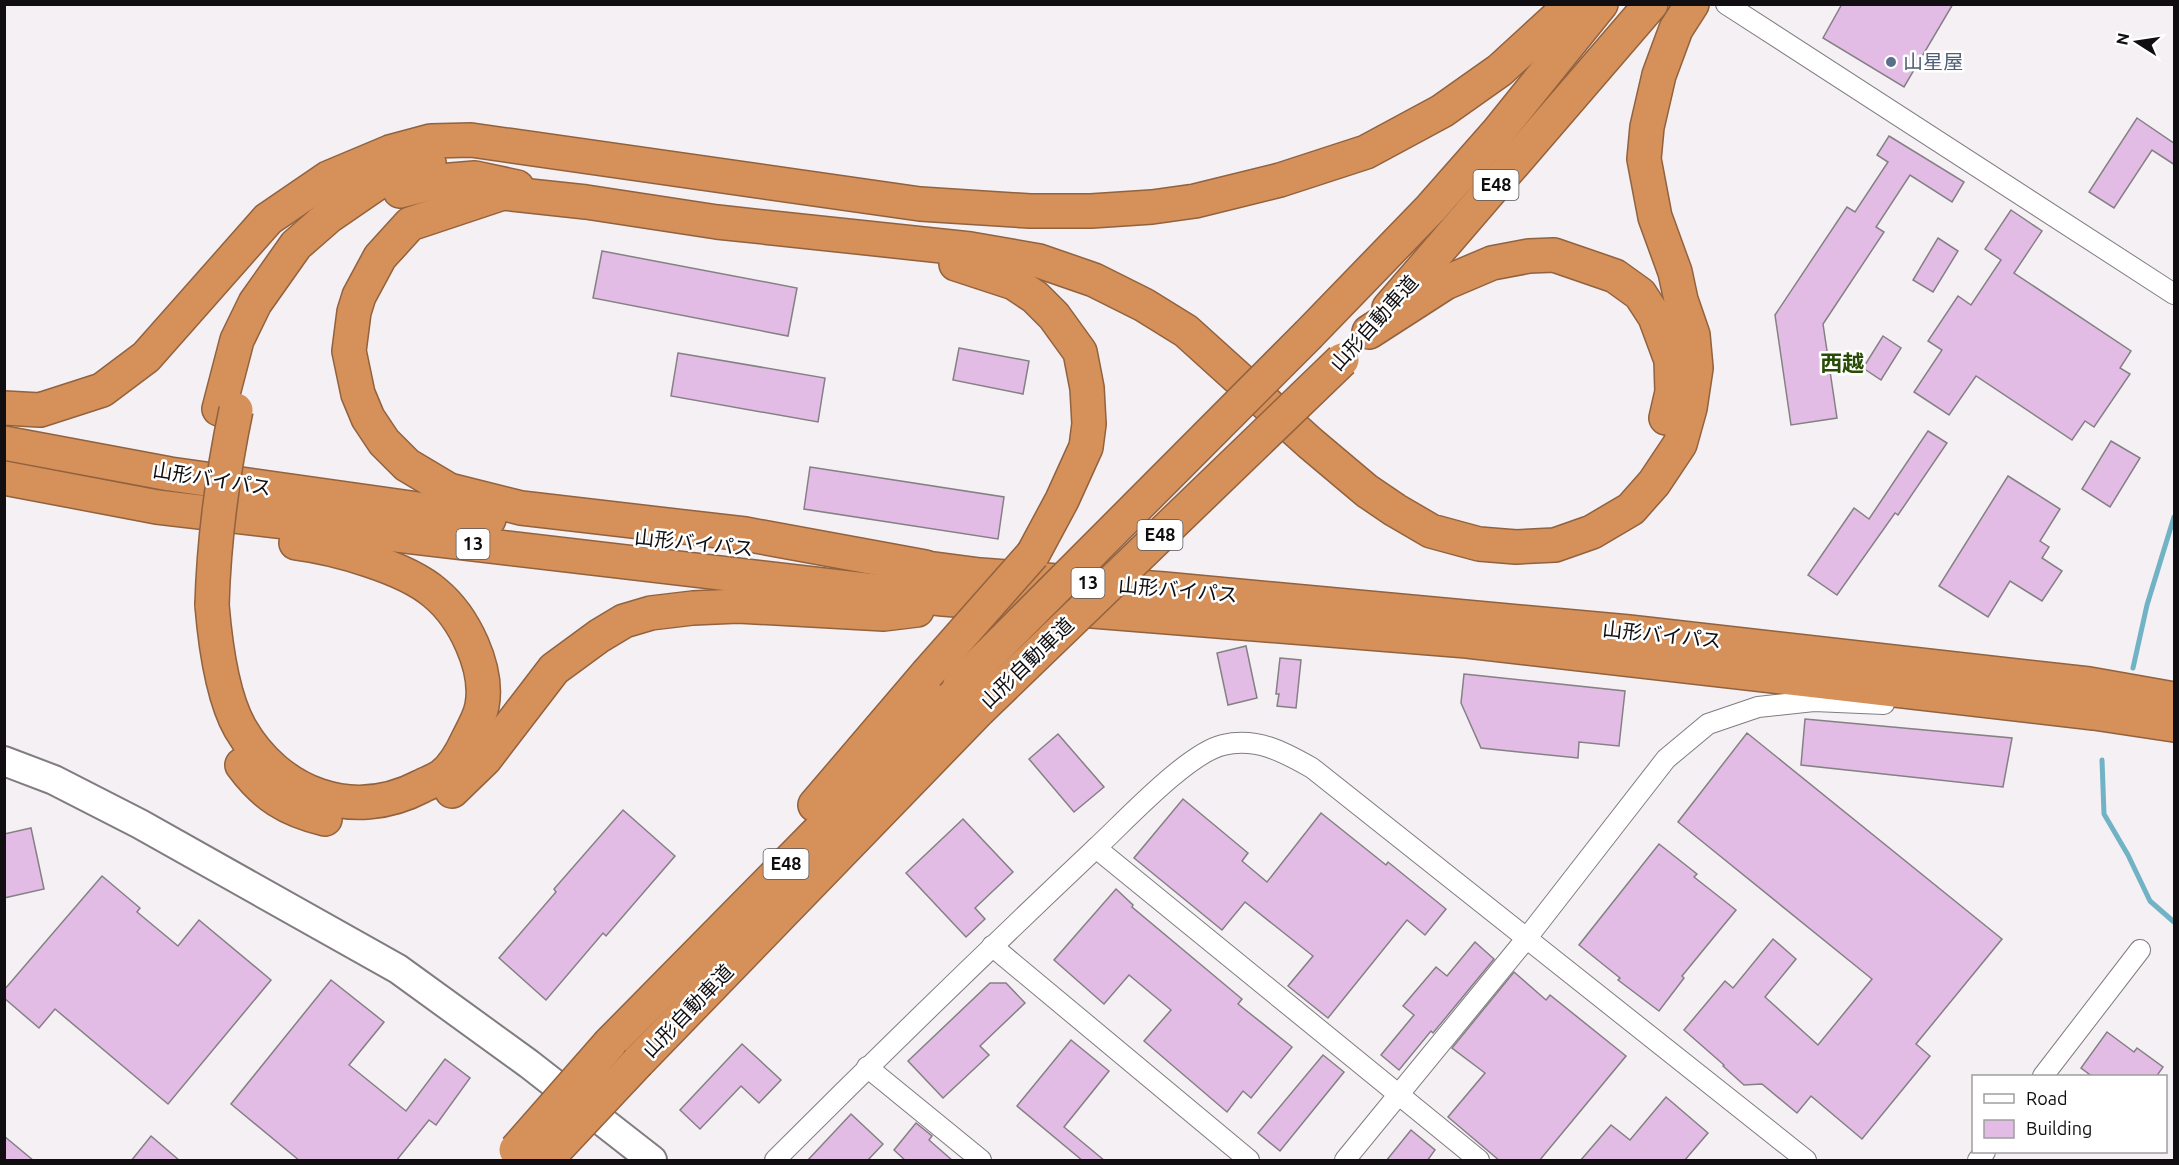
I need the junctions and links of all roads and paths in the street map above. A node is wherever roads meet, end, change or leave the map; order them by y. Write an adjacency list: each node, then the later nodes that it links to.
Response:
1 (1572, 4): 8 (highway)
2 (1601, 4): 28 (highway, 山形自動車道 / E48, bridge)
3 (1726, 4): 10 (street)
4 (1650, 6): 11 (highway, 山形自動車道 / E48)
5 (1684, 17): 9 (highway)
6 (571, 154): 8 (highway); 12 (highway); 13 (highway)
7 (586, 202): 9 (highway); 13 (highway); 17 (highway)
8 (920, 204): 11 (highway)
9 (864, 238): 28 (highway, bridge)
10 (2175, 294)
11 (1369, 332): 32 (highway, 山形自動車道 / E48, bridge)
12 (4, 408)
13 (228, 409): 19 (highway, bridge)
14 (4, 443): 17 (highway, 山形バイパス / 13)
15 (4, 478): 18 (highway, 山形バイパス / 13)
16 (4, 485): 19 (highway)
17 (926, 567): 20 (highway, 山形バイパス / 13)
18 (943, 598): 19 (highway); 21 (highway, 山形バイパス / 13)
19 (203, 603)
20 (2175, 699)
21 (2094, 712): 22 (highway, 山形バイパス / 13); 25 (street)
22 (2175, 725)
23 (4, 761): 33 (street)
24 (1096, 849): 25 (street); 26 (street); 31 (street)
25 (1526, 939): 31 (street); 39 (street)
26 (992, 946): 29 (street); 36 (street)
27 (2140, 950): 30 (street)
28 (610, 1043): 32 (highway, 山形自動車道 / E48, bridge)
29 (867, 1067): 34 (street); 35 (street)
30 (2045, 1075)
31 (1398, 1094): 37 (street); 38 (street)
32 (523, 1157)
33 (652, 1161)
34 (775, 1161)
35 (981, 1161)
36 (1249, 1161)
37 (1345, 1161)
38 (1479, 1161)
39 (1806, 1161)

